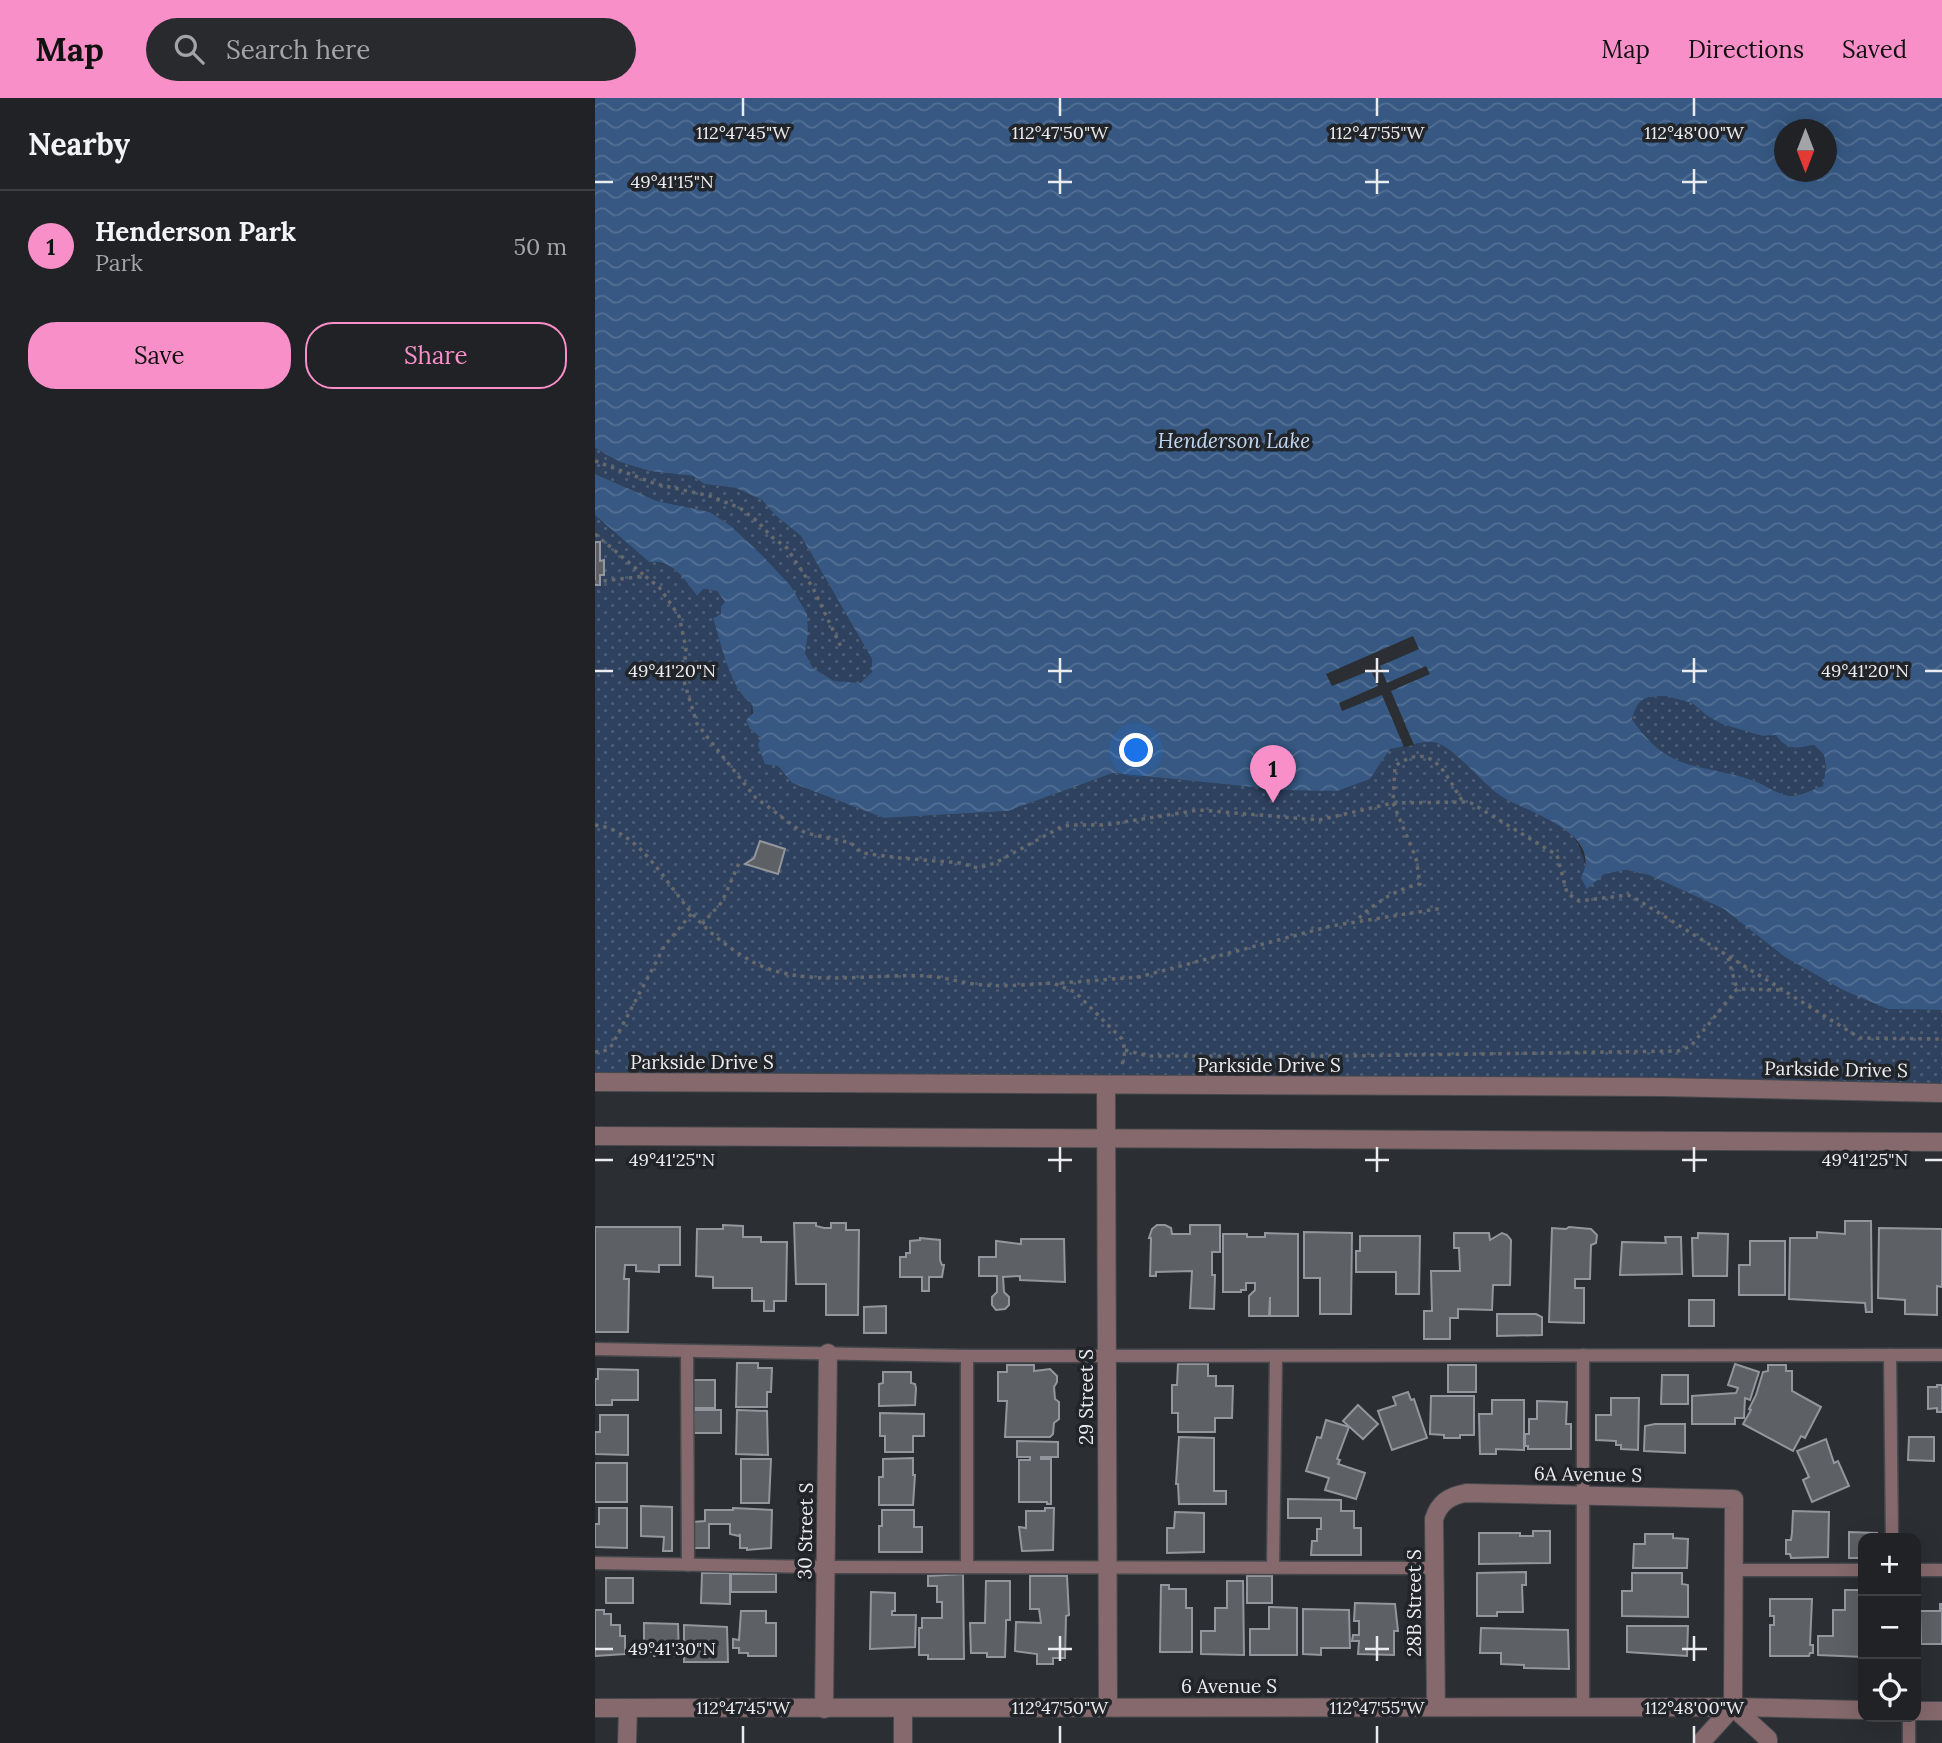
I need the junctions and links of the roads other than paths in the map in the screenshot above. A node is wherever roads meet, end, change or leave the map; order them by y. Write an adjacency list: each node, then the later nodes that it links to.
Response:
1 (595, 1082): 2 (street, Parkside Drive S)
2 (1115, 1086): 3 (street, Parkside Drive S); 5 (street, 29 Street S)
3 (1942, 1093)
4 (595, 1136): 5 (street)
5 (1107, 1138): 6 (street); 10 (street, 29 Street S)
6 (1942, 1142)
7 (595, 1349): 8 (lane)
8 (687, 1351): 9 (lane); 20 (lane)
9 (828, 1353): 12 (lane); 22 (street, 30 Street S)
10 (1107, 1355): 12 (lane); 13 (lane); 21 (street, 29 Street S)
11 (1583, 1355): 13 (lane); 14 (lane); 16 (lane)
12 (967, 1356): 23 (lane)
13 (1276, 1356): 24 (lane)
14 (1890, 1356): 15 (lane); 18 (lane)
15 (1942, 1356)
16 (1583, 1494): 17 (street, 6A Avenue S); 26 (street, 6A Avenue S); 32 (lane)
17 (1444, 1502): 25 (street, 28B Street S)
18 (1892, 1533)
19 (595, 1563): 20 (lane)
20 (688, 1565): 22 (lane)
21 (1107, 1566): 23 (lane); 24 (lane); 30 (street, 29 Street S)
22 (826, 1567): 23 (lane); 36 (street, 30 Street S)
23 (967, 1567)
24 (1273, 1567): 25 (lane)
25 (1434, 1568): 31 (street, 28B Street S)
26 (1734, 1570): 27 (lane); 33 (street)
27 (1858, 1570)
28 (1921, 1570): 29 (lane)
29 (1942, 1570)
30 (1108, 1707): 31 (street, 6 Avenue S); 37 (street, 6 Avenue S)
31 (1436, 1707): 32 (street, 6 Avenue S)
32 (1583, 1707): 33 (street, 6 Avenue S)
33 (1733, 1707): 38 (street, 6 Avenue S); 44 (street); 45 (street)
34 (595, 1709): 35 (street, 6 Avenue S)
35 (628, 1709): 36 (street, 6 Avenue S); 42 (street)
36 (824, 1709): 37 (street, 6 Avenue S)
37 (903, 1709): 43 (street)
38 (1858, 1710)
39 (1921, 1711): 40 (street)
40 (1942, 1711)
41 (1909, 1722): 46 (lane)
42 (627, 1743)
43 (903, 1743)
44 (1703, 1743)
45 (1768, 1743)
46 (1909, 1743)

